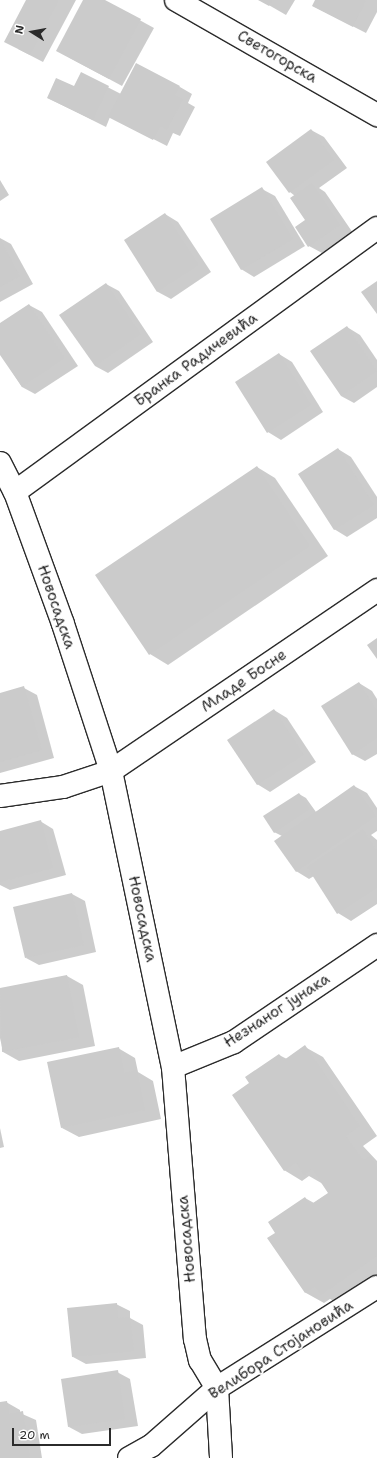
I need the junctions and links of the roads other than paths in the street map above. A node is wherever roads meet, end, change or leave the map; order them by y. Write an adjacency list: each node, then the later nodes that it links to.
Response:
1 (176, 0): 2 (street, Светогорска)
2 (377, 115)
3 (377, 228): 5 (street, Бранка Радичевића)
4 (0, 463): 5 (street, Новосадска)
5 (15, 492): 7 (street, Новосадска)
6 (377, 590): 7 (street, Младе Босне)
7 (111, 771): 8 (street, Младе Босне); 10 (street, Новосадска)
8 (0, 796)
9 (377, 945): 10 (street, Незнаног јунака)
10 (173, 1067): 12 (street, Новосадска)
11 (377, 1287): 12 (street, Велибора Стојановића)
12 (217, 1388): 13 (street, Велибора Стојановића); 14 (street)
13 (129, 1458)
14 (221, 1458)

